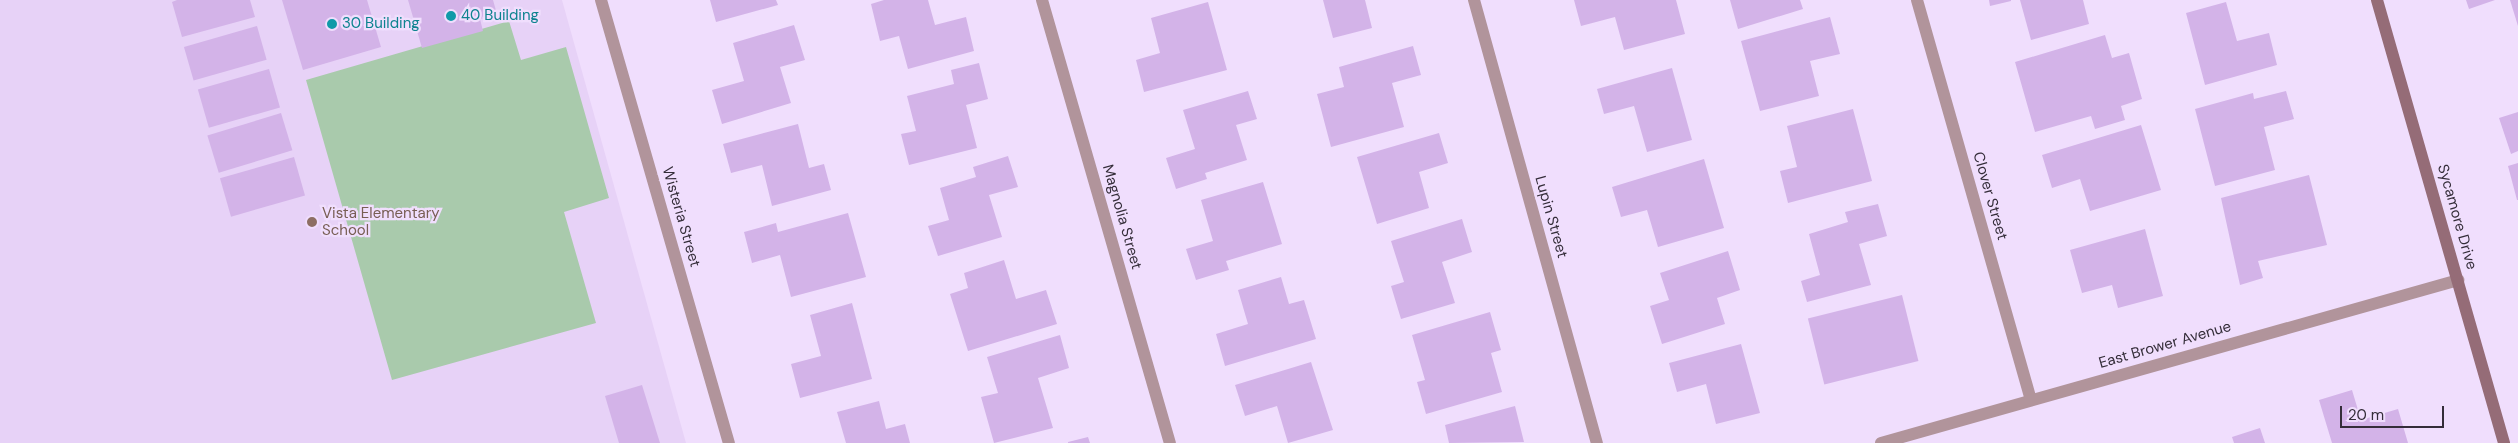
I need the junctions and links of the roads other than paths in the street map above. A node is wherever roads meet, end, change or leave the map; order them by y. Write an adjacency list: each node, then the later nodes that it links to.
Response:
1 (601, 0): 8 (street, Wisteria Street)
2 (1042, 0): 9 (street, Magnolia Street)
3 (1474, 0): 10 (street, Lupin Street)
4 (1917, 0): 7 (street, Clover Street)
5 (2377, 0): 6 (main road, Sycamore Drive)
6 (2458, 280): 7 (street, East Brower Avenue); 12 (main road, Sycamore Drive)
7 (2031, 400): 11 (street, East Brower Avenue)
8 (728, 443)
9 (1170, 443)
10 (1597, 443)
11 (1881, 443)
12 (2504, 443)

